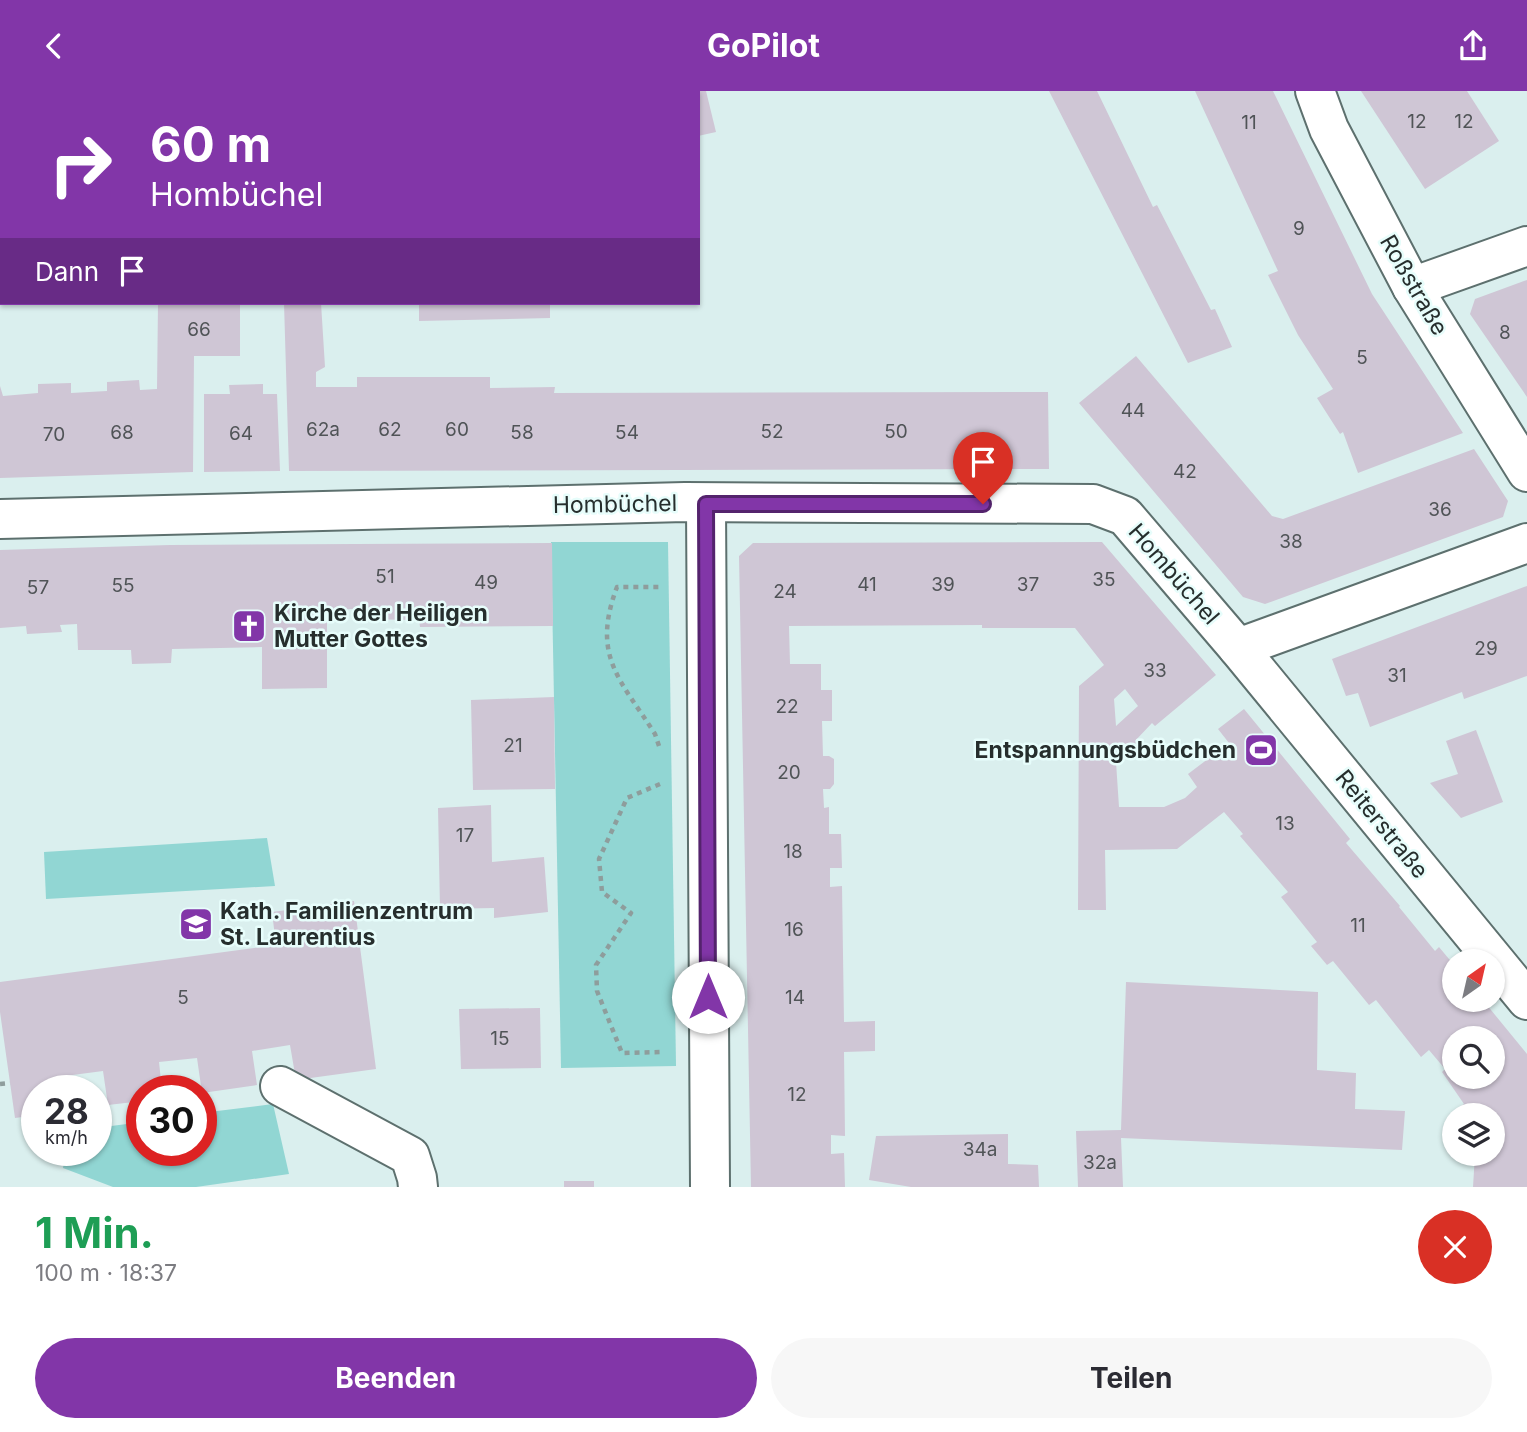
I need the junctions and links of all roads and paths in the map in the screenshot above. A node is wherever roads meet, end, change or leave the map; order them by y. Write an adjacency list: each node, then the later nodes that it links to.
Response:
1 (1315, 91): 3 (street, Roßstraße)
2 (1527, 246): 3 (street)
3 (1412, 287): 4 (street, Roßstraße)
4 (1527, 472)
5 (706, 504): 6 (street, Hombüchel); 9 (street, Hombüchel); 18 (street)
6 (0, 519)
7 (1527, 543): 9 (street)
8 (668, 587): 10 (path)
9 (1238, 648): 12 (street, Reiterstraße)
10 (663, 757)
11 (671, 780): 13 (path)
12 (1527, 1000)
13 (622, 1053)
14 (10, 1083): 15 (path)
15 (0, 1084)
16 (280, 1086): 17 (street)
17 (418, 1187)
18 (710, 1187)

